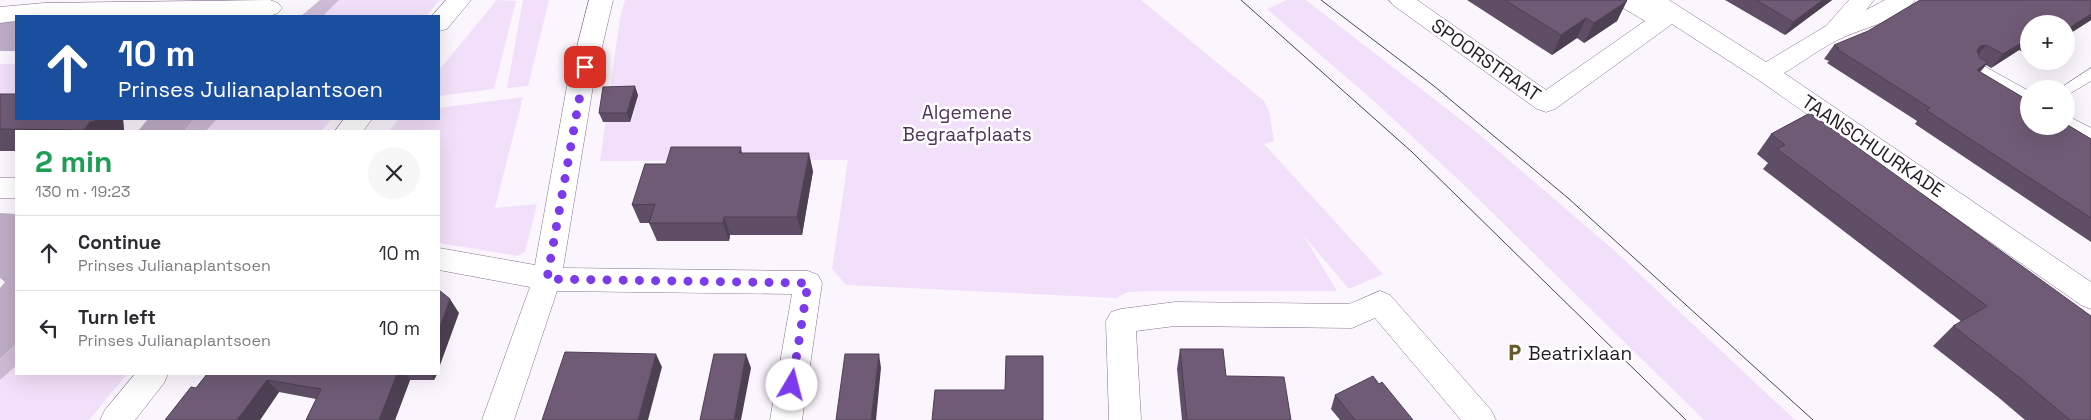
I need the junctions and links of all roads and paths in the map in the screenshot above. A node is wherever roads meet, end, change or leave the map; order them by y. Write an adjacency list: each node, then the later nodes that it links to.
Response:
1 (459, 0): 11 (street)
2 (601, 0): 25 (street)
3 (1401, 0): 4 (street, SPOORSTRAAT)
4 (1626, 0)
5 (1652, 0): 14 (street, TAANSCHUURKADE)
6 (1862, 0): 12 (street)
7 (1903, 0): 12 (street)
8 (49, 6): 9 (street); 10 (street)
9 (270, 8)
10 (0, 15)
11 (440, 22)
12 (1834, 32): 14 (street)
13 (1975, 66): 17 (lane)
14 (1766, 73): 26 (street, TAANSCHUURKADE)
15 (2091, 73): 16 (lane)
16 (2075, 84)
17 (2020, 93)
18 (358, 120): 20 (street)
19 (2075, 126): 21 (lane)
20 (349, 130)
21 (2091, 136)
22 (0, 188): 23 (street)
23 (15, 188)
24 (440, 259): 25 (street)
25 (547, 279): 29 (street); 30 (street)
26 (2091, 297)
27 (153, 375): 28 (street)
28 (116, 420)
29 (498, 420)
30 (786, 420)
31 (1125, 420): 32 (street)
32 (1480, 420)

